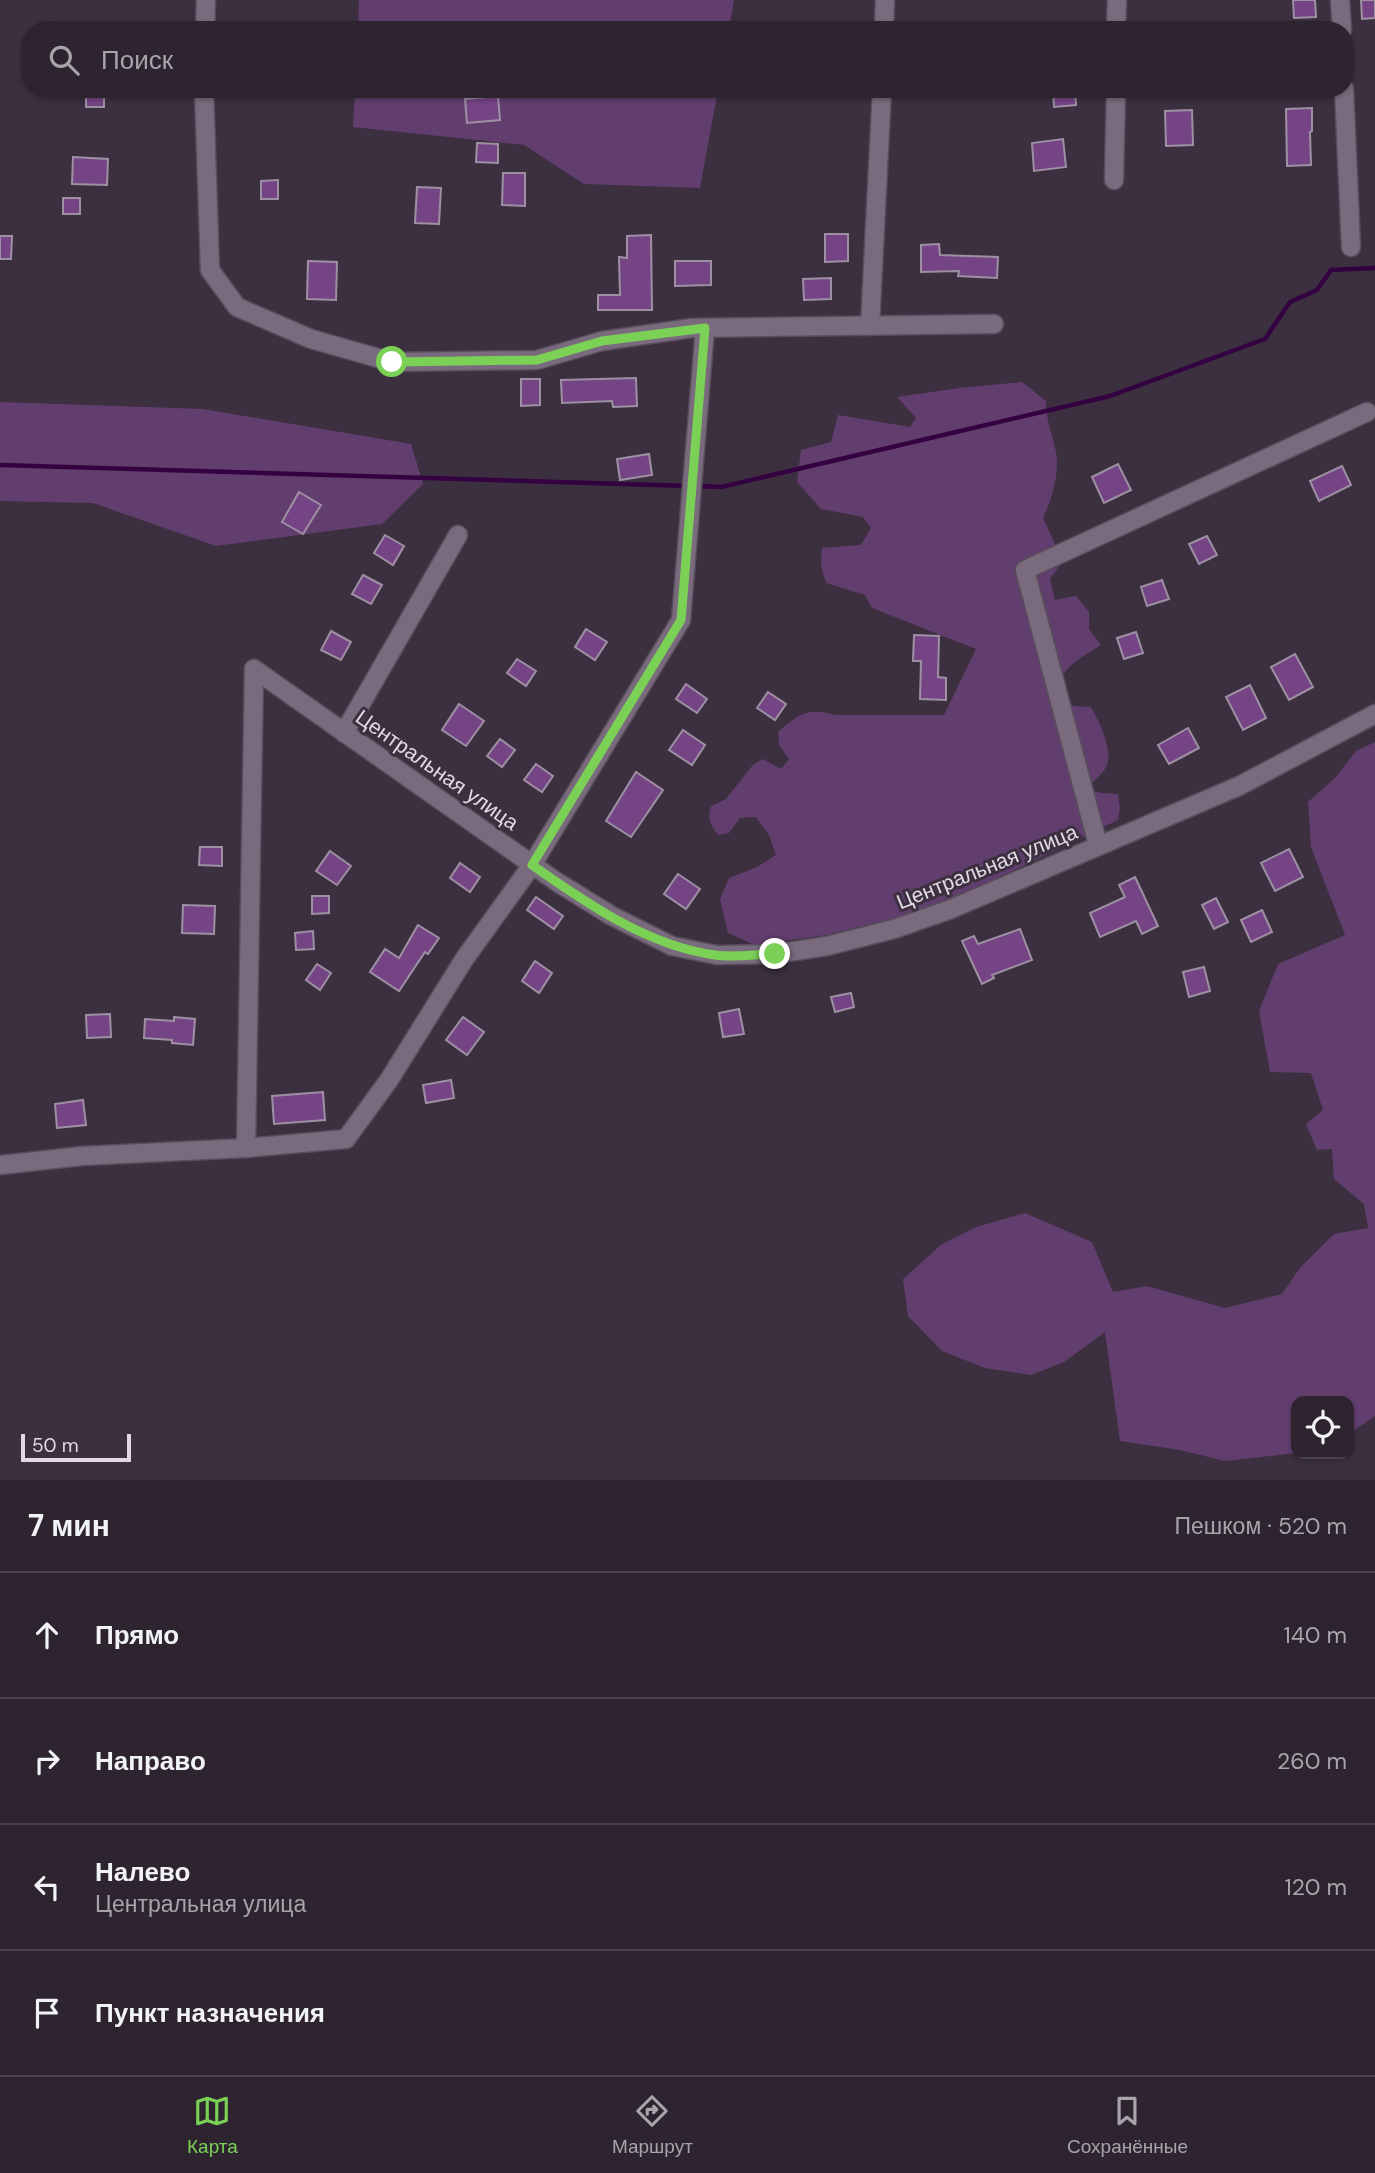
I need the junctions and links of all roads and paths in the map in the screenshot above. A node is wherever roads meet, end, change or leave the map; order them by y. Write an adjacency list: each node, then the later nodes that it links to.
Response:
1 (206, 0): 5 (street)
2 (885, 0): 6 (street)
3 (1117, 0): 7 (street)
4 (1340, 0): 8 (street)
5 (205, 21)
6 (884, 21)
7 (1116, 21)
8 (1341, 21)
9 (204, 98): 17 (street)
10 (882, 98): 16 (street)
11 (1115, 98): 13 (street)
12 (1344, 98): 14 (street)
13 (1114, 180)
14 (1351, 247)
15 (994, 324): 16 (street)
16 (870, 327): 17 (street)
17 (705, 328): 23 (street)
18 (1367, 412): 22 (street)
19 (458, 535): 21 (street)
20 (1375, 714): 22 (street, Центральная улица)
21 (344, 733): 23 (street, Центральная улица); 24 (street, Центральная улица)
22 (1098, 845): 23 (street, Центральная улица)
23 (532, 865): 24 (street)
24 (246, 1148): 25 (street)
25 (0, 1165)

